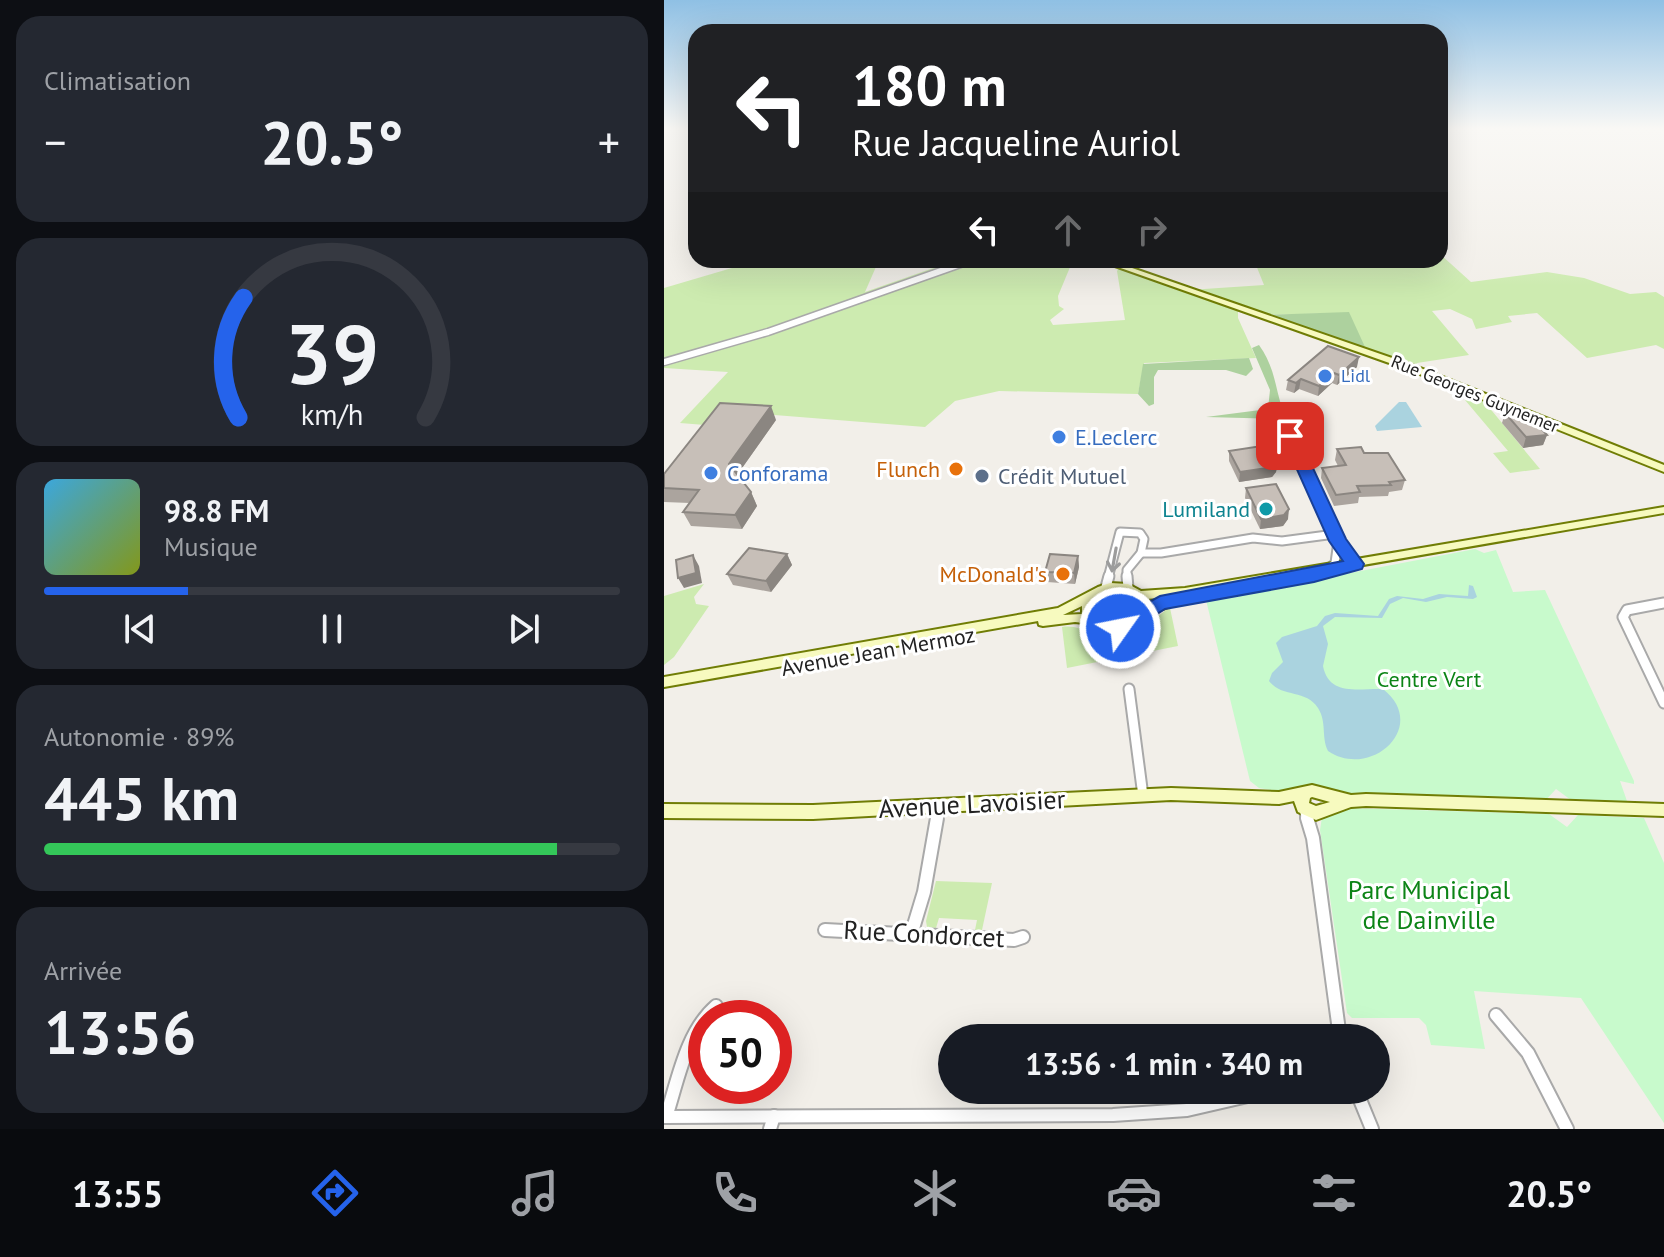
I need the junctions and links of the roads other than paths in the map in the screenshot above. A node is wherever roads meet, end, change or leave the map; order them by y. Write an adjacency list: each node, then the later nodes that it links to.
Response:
1 (949, 268): 3 (street)
2 (1125, 268): 5 (main road, Rue Georges Guynemer)
3 (664, 362)
4 (1290, 436): 7 (street)
5 (1664, 469)
6 (1664, 510): 8 (main road)
7 (1336, 537): 9 (street); 10 (street); 11 (street)
8 (1449, 548): 10 (main road); 11 (main road)
9 (1141, 553): 12 (street, one-way to 12); 13 (street)
10 (1355, 562): 11 (main road)
11 (1326, 570): 13 (main road); 16 (main road)
12 (1106, 587): 13 (main road); 14 (main road)
13 (1133, 591): 16 (main road)
14 (1090, 597): 17 (main road); 18 (main road, Avenue Jean Mermoz)
15 (1664, 603): 21 (street)
16 (1142, 612): 17 (main road)
17 (1092, 620): 19 (main road, Avenue Jean Mermoz)
18 (664, 682)
19 (664, 689)
20 (1129, 689): 23 (street)
21 (1661, 690): 22 (street)
22 (1664, 703)
23 (1143, 796): 24 (main road, Avenue Lavoisier); 26 (main road, Avenue Lavoisier)
24 (1307, 801): 25 (main road, Avenue Lavoisier); 29 (main road); 30 (street)
25 (1351, 801): 27 (main road, Avenue Lavoisier); 29 (main road, Avenue Lavoisier)
26 (939, 807): 28 (main road, Avenue Lavoisier); 32 (street)
27 (1664, 810)
28 (664, 811)
29 (1321, 811): 30 (street)
30 (1313, 838): 35 (street)
31 (825, 930): 32 (street, Rue Condorcet)
32 (911, 935): 33 (street, Rue Condorcet)
33 (1023, 937)
34 (1496, 1015): 42 (street)
35 (1338, 1024)
36 (688, 1055): 39 (street)
37 (1213, 1104): 40 (street)
38 (1362, 1104): 41 (street)
39 (665, 1117): 40 (street)
40 (772, 1123)
41 (1372, 1129)
42 (1567, 1129)

